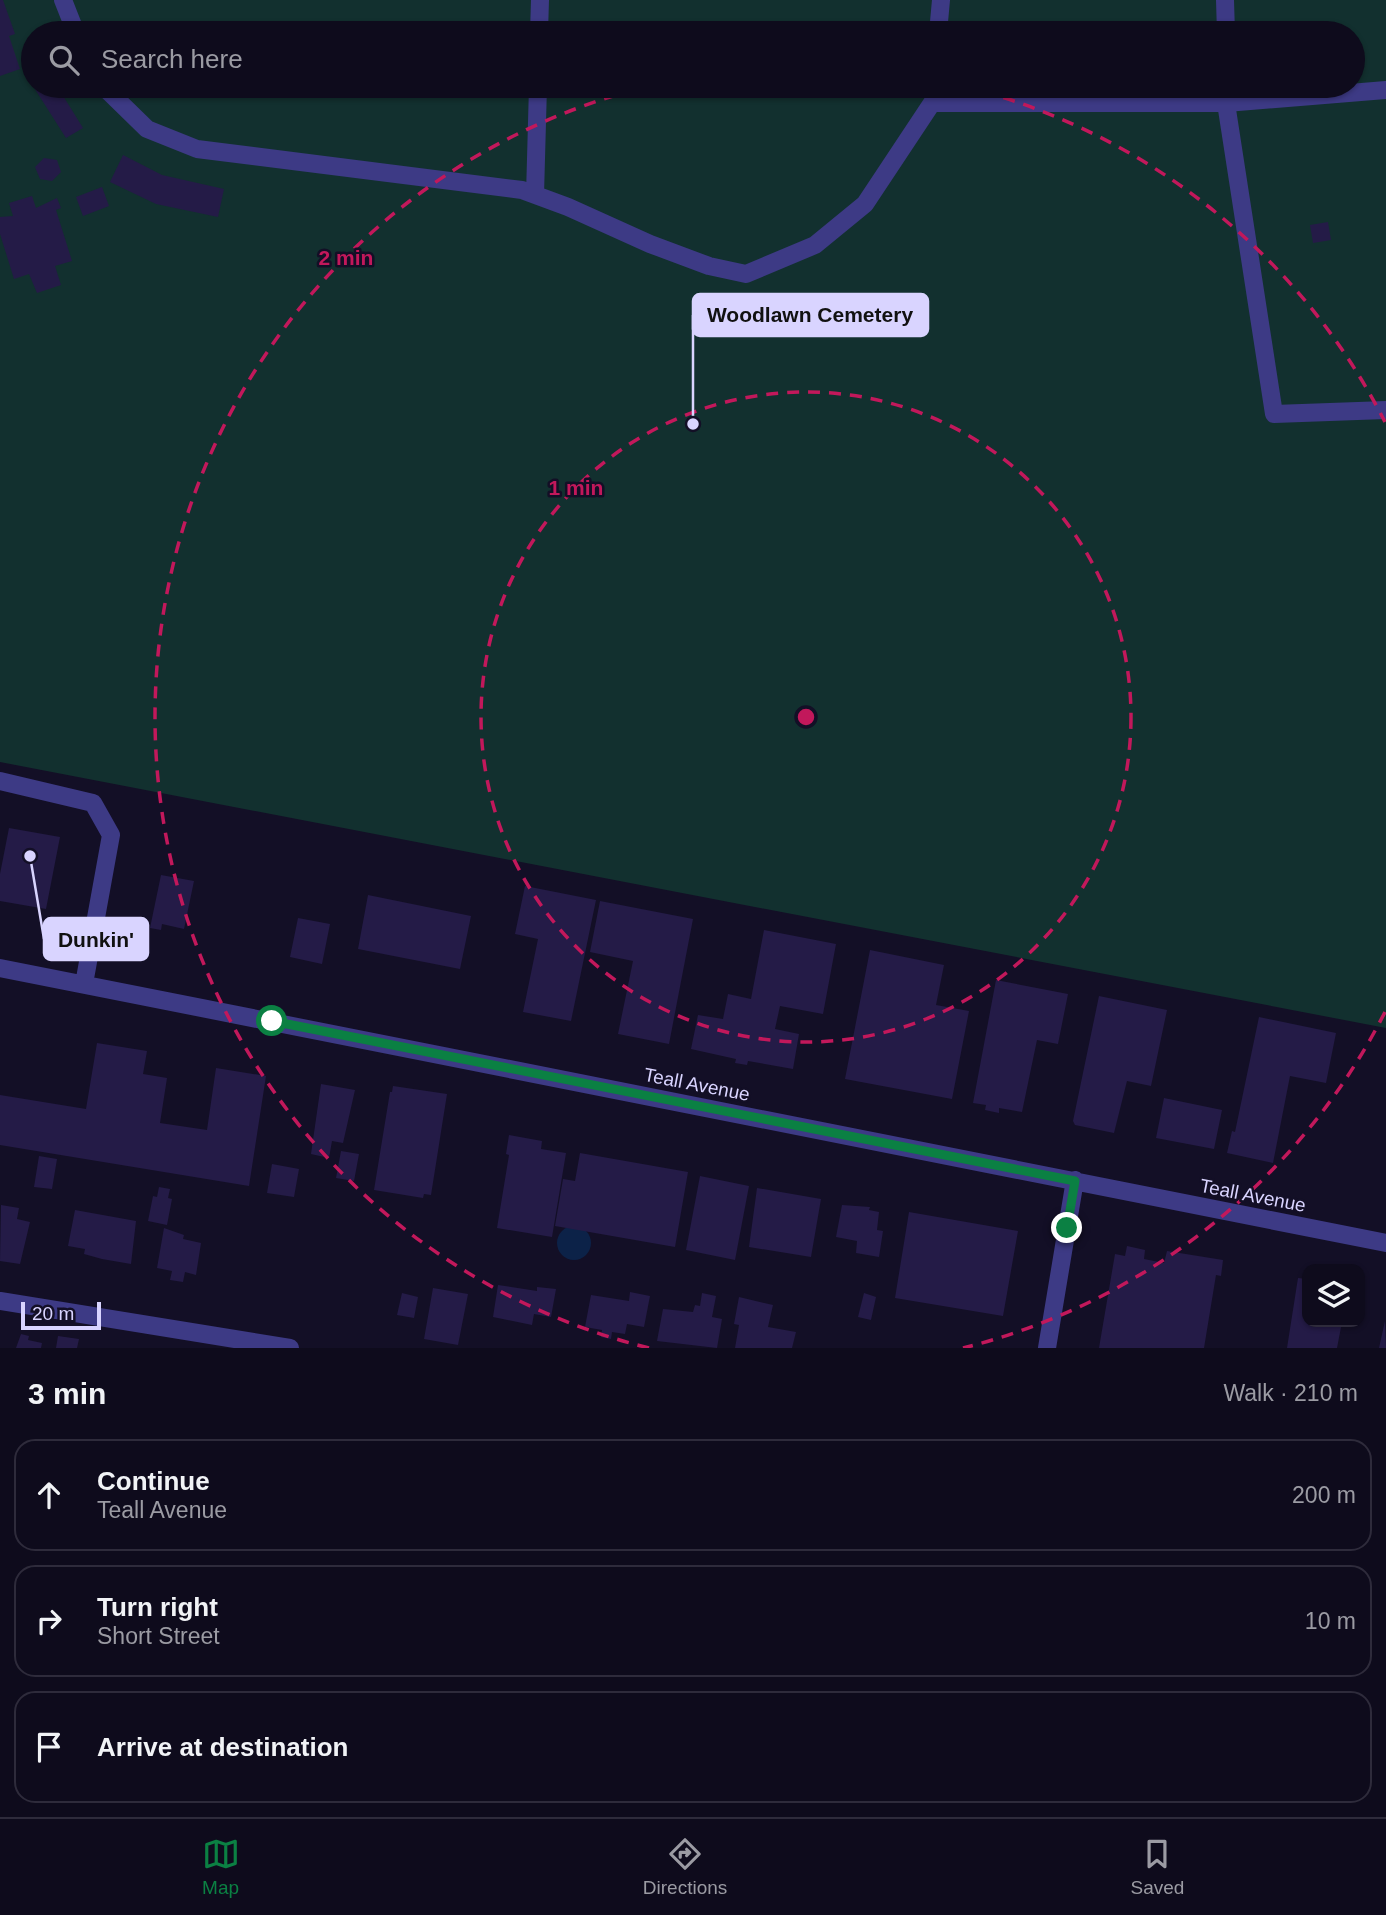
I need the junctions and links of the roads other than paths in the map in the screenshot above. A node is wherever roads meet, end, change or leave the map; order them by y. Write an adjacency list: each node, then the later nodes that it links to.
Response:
1 (63, 0): 5 (street)
2 (540, 0): 6 (street)
3 (941, 0): 7 (street)
4 (1225, 0): 8 (street)
5 (71, 21)
6 (539, 21)
7 (939, 21)
8 (1226, 21)
9 (1386, 90): 10 (street)
10 (1365, 91)
11 (115, 98): 15 (street)
12 (538, 98): 15 (street)
13 (931, 98): 15 (street)
14 (1227, 98): 16 (street)
15 (535, 195)
16 (1386, 410)
17 (0, 781): 19 (street)
18 (0, 968): 19 (street, Teall Avenue)
19 (84, 984): 20 (street, Teall Avenue)
20 (1075, 1181): 21 (street, Teall Avenue); 24 (street)
21 (1386, 1243)
22 (0, 1301): 23 (street)
23 (290, 1348)
24 (1047, 1348)

